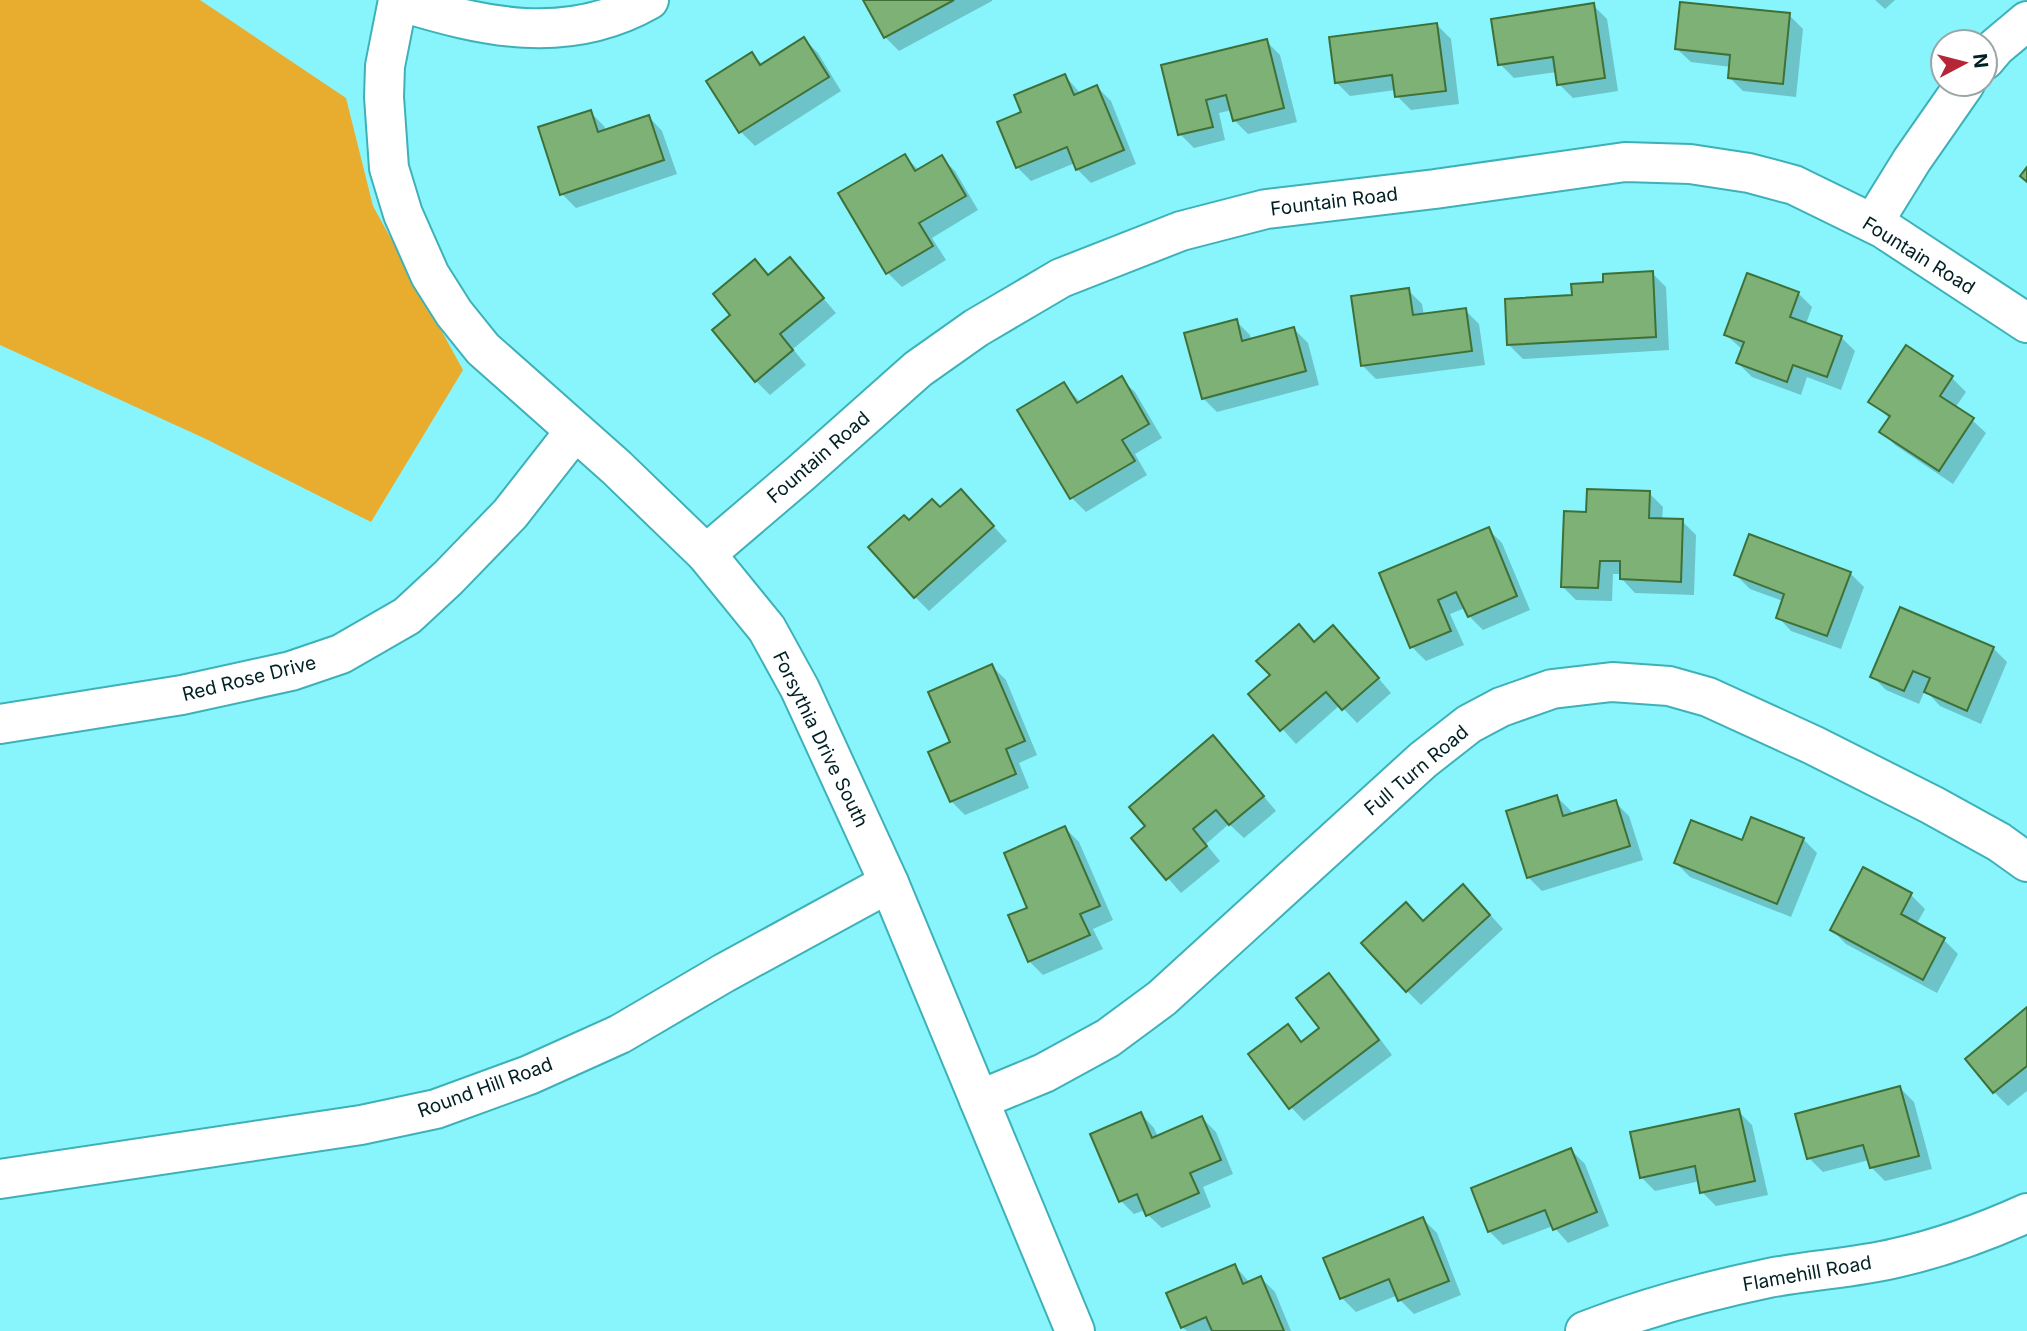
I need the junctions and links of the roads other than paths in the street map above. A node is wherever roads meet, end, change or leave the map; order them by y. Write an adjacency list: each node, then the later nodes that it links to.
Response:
1 (398, 0): 2 (street); 8 (street, Forsythia Drive South)
2 (649, 0)
3 (2027, 21): 4 (street)
4 (1999, 44)
5 (1955, 98): 6 (street)
6 (1873, 223): 7 (street, Fountain Road); 9 (street, Fountain Road)
7 (2027, 323)
8 (575, 430): 9 (street, Forsythia Drive South); 10 (street, Red Rose Drive)
9 (706, 554): 12 (street, Forsythia Drive South)
10 (0, 724)
11 (2027, 862): 13 (street, Full Turn Road)
12 (889, 883): 13 (street, Forsythia Drive South); 14 (street, Round Hill Road)
13 (979, 1100): 16 (street, Forsythia Drive South)
14 (0, 1179)
15 (2027, 1213): 17 (street, Flamehill Road)
16 (1075, 1331)
17 (1585, 1331)

